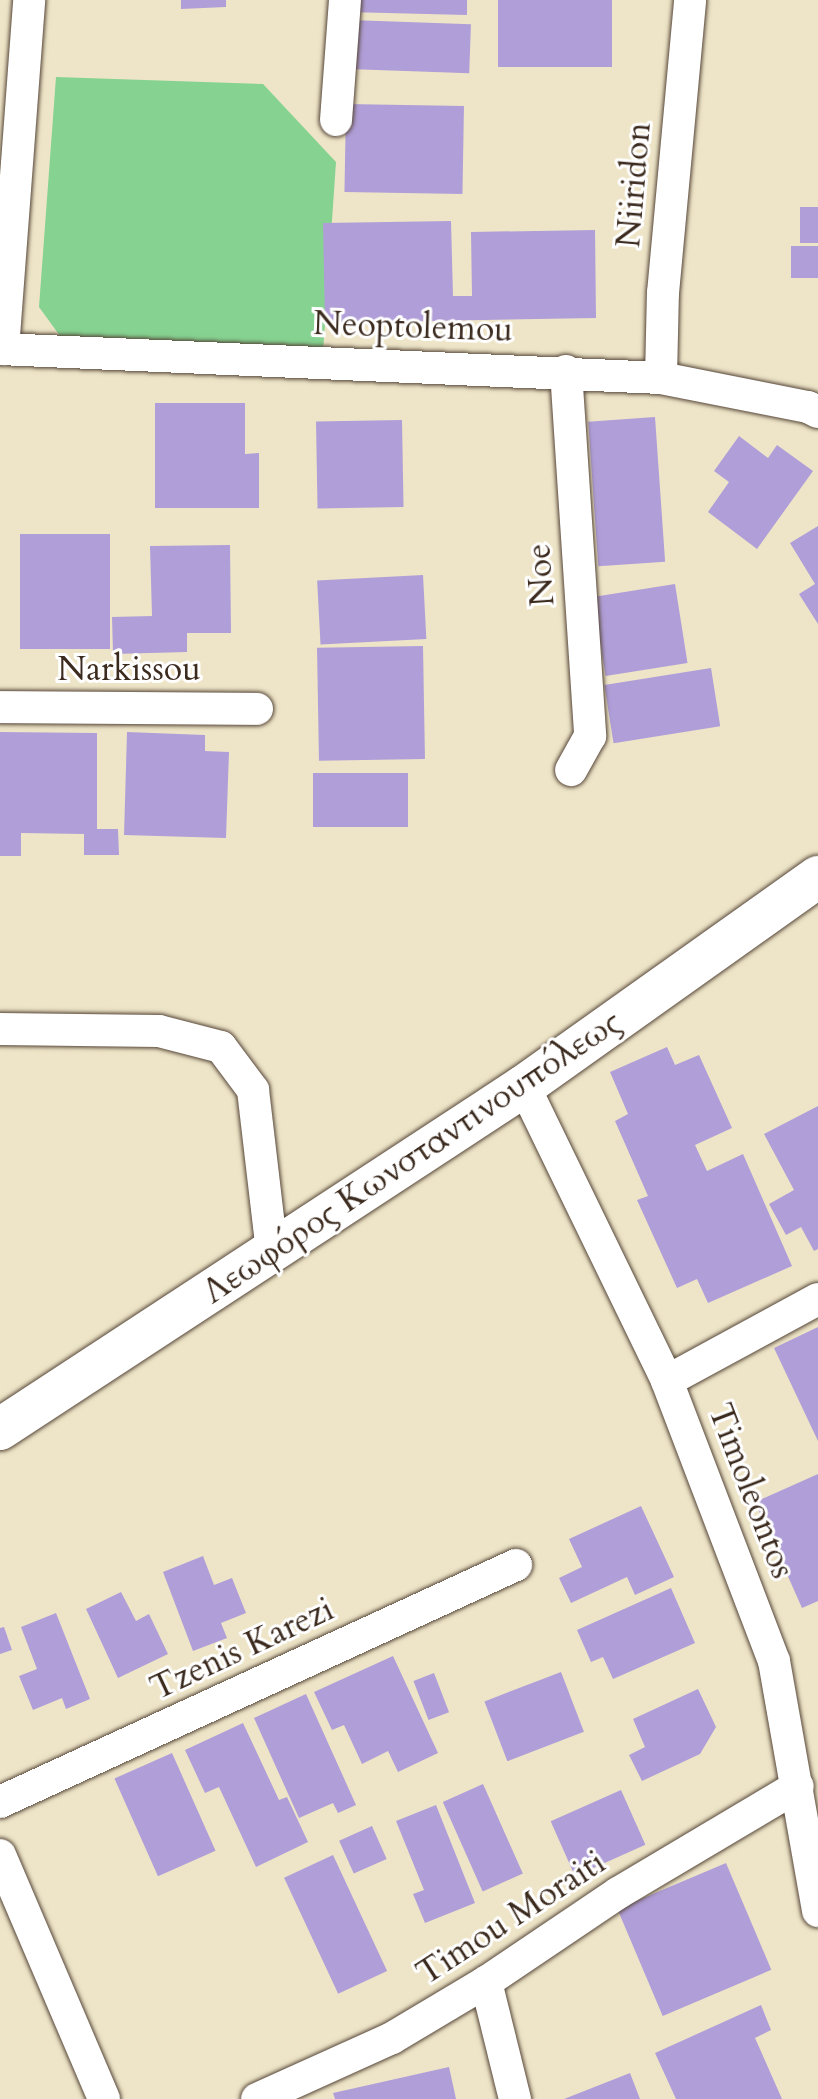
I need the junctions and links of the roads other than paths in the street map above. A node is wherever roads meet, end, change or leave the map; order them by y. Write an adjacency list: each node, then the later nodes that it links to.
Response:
1 (29, 0): 5 (street)
2 (345, 0): 4 (street)
3 (690, 0): 7 (street, Niiridon)
4 (336, 120)
5 (1, 349): 6 (street, Neoptolemou)
6 (566, 371): 7 (street, Neoptolemou); 11 (street, Noe)
7 (661, 378): 8 (street, Neoptolemou)
8 (818, 412)
9 (0, 707): 10 (street, Narkissou)
10 (257, 709)
11 (571, 770)
12 (818, 877): 14 (street, Λεωφόρος Κωνσταντινουπόλεως)
13 (0, 1029): 15 (street)
14 (524, 1086): 15 (street, Λεωφόρος Κωνσταντινουπόλεως); 17 (street, Timoleontos)
15 (272, 1252): 18 (street, Λεωφόρος Κωνσταντινουπόλεως)
16 (818, 1299): 17 (street, Timoleontos)
17 (667, 1381): 20 (street, Timoleontos)
18 (0, 1429)
19 (516, 1565): 21 (street, Tzenis Karezi)
20 (798, 1786): 23 (street, Timoleontos); 24 (street, Timou Moraiti)
21 (0, 1802)
22 (0, 1855): 25 (street)
23 (818, 1911)
24 (486, 1982): 26 (street, Timou Moraiti); 27 (street)
25 (104, 2099)
26 (257, 2099)
27 (515, 2099)

